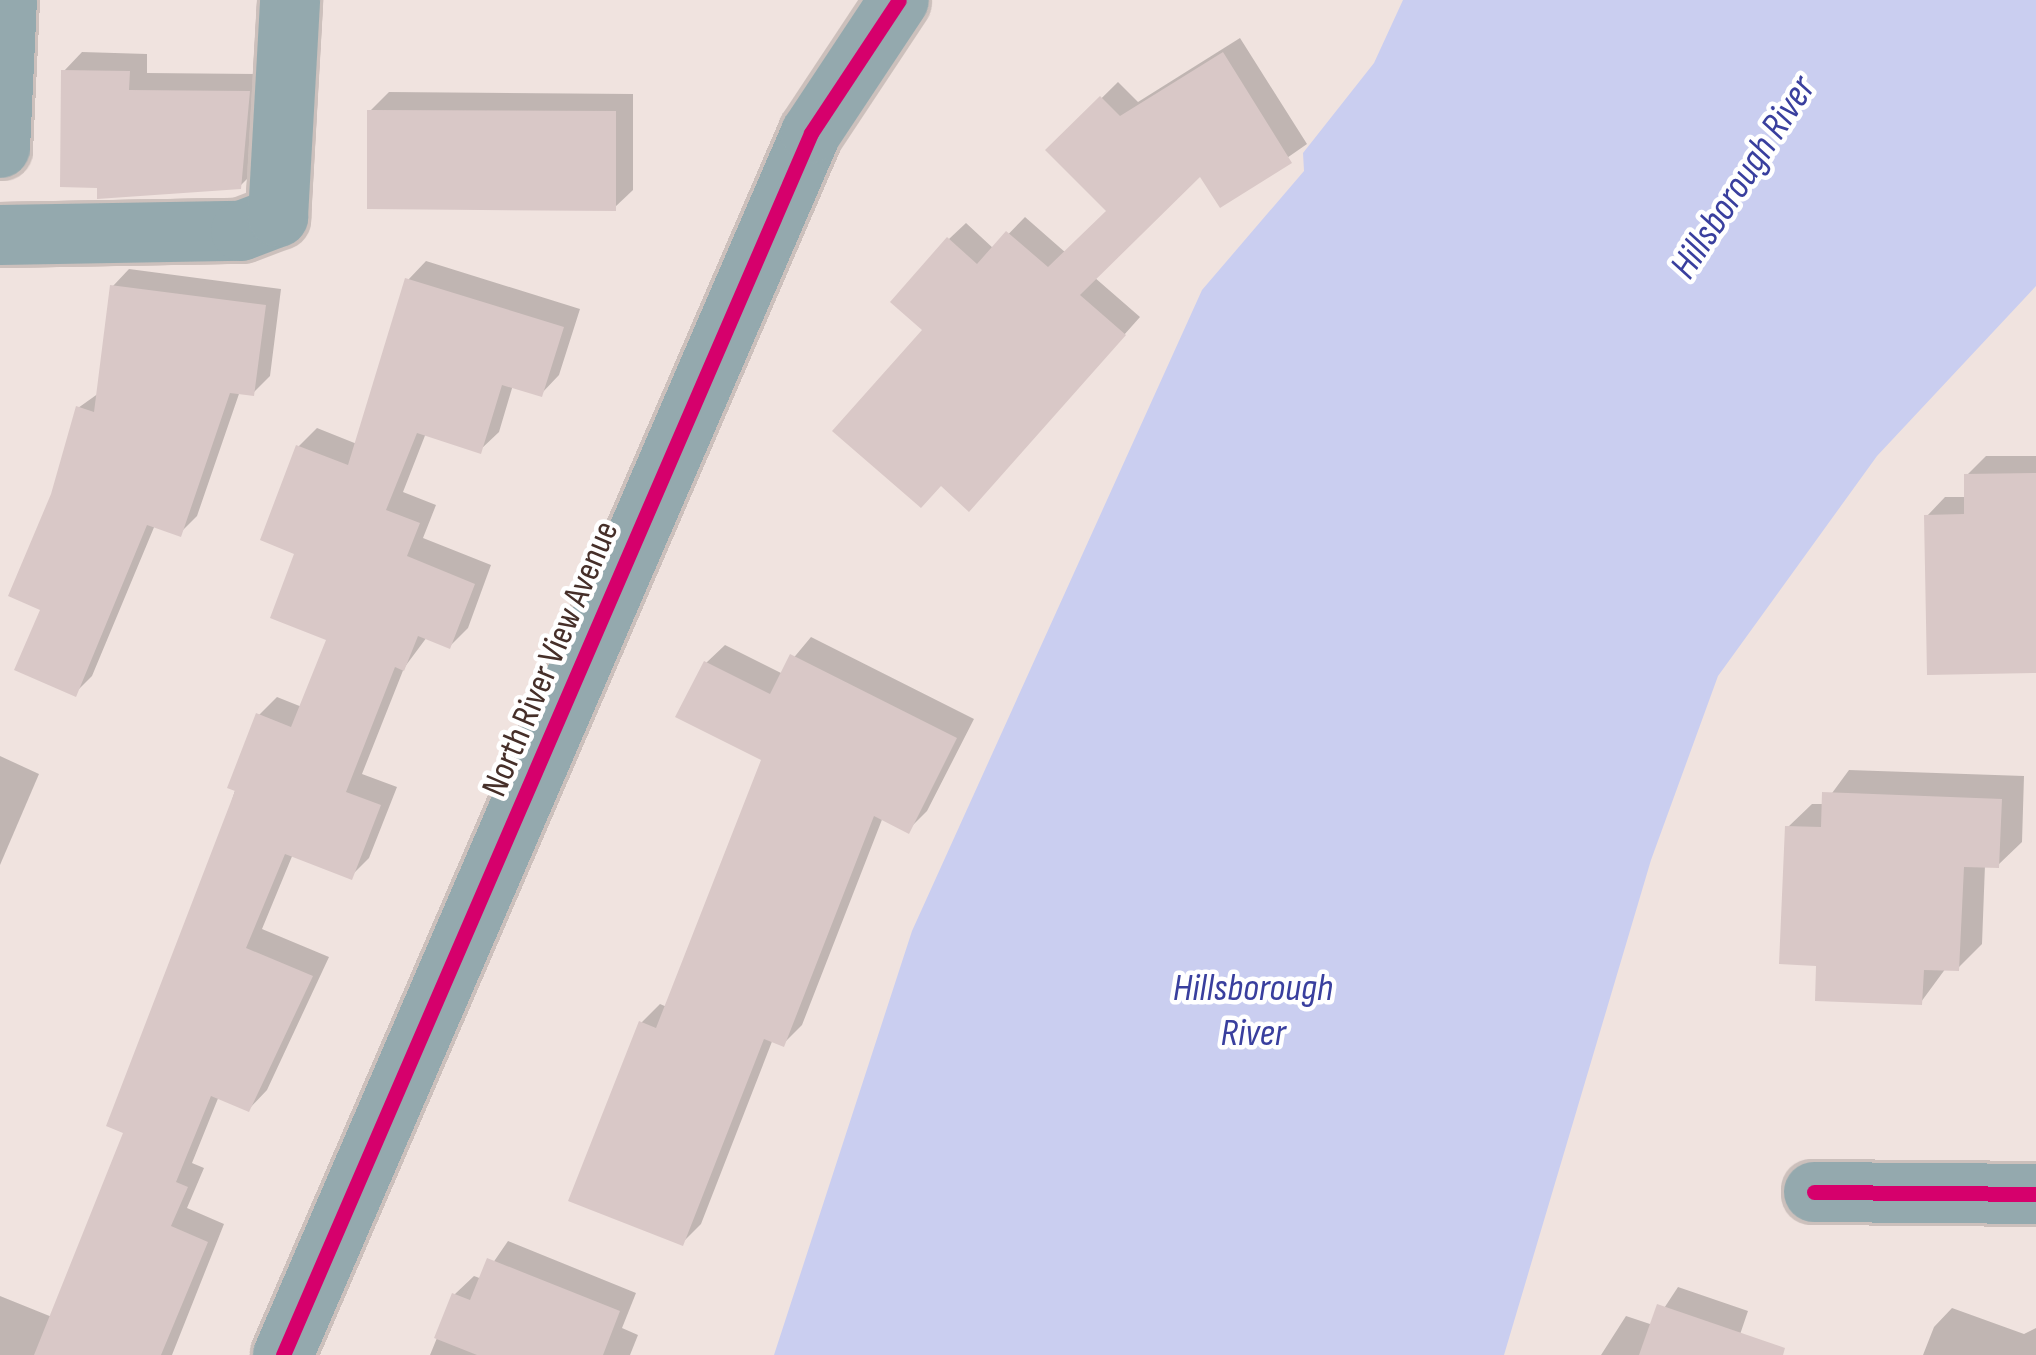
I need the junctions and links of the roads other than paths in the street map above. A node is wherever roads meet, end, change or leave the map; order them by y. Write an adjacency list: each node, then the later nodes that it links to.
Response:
1 (7, 0): 4 (street)
2 (290, 0): 5 (street)
3 (899, 0): 8 (street, North River View Avenue)
4 (0, 148)
5 (0, 235)
6 (1814, 1192): 7 (street)
7 (2036, 1194)
8 (283, 1355)

